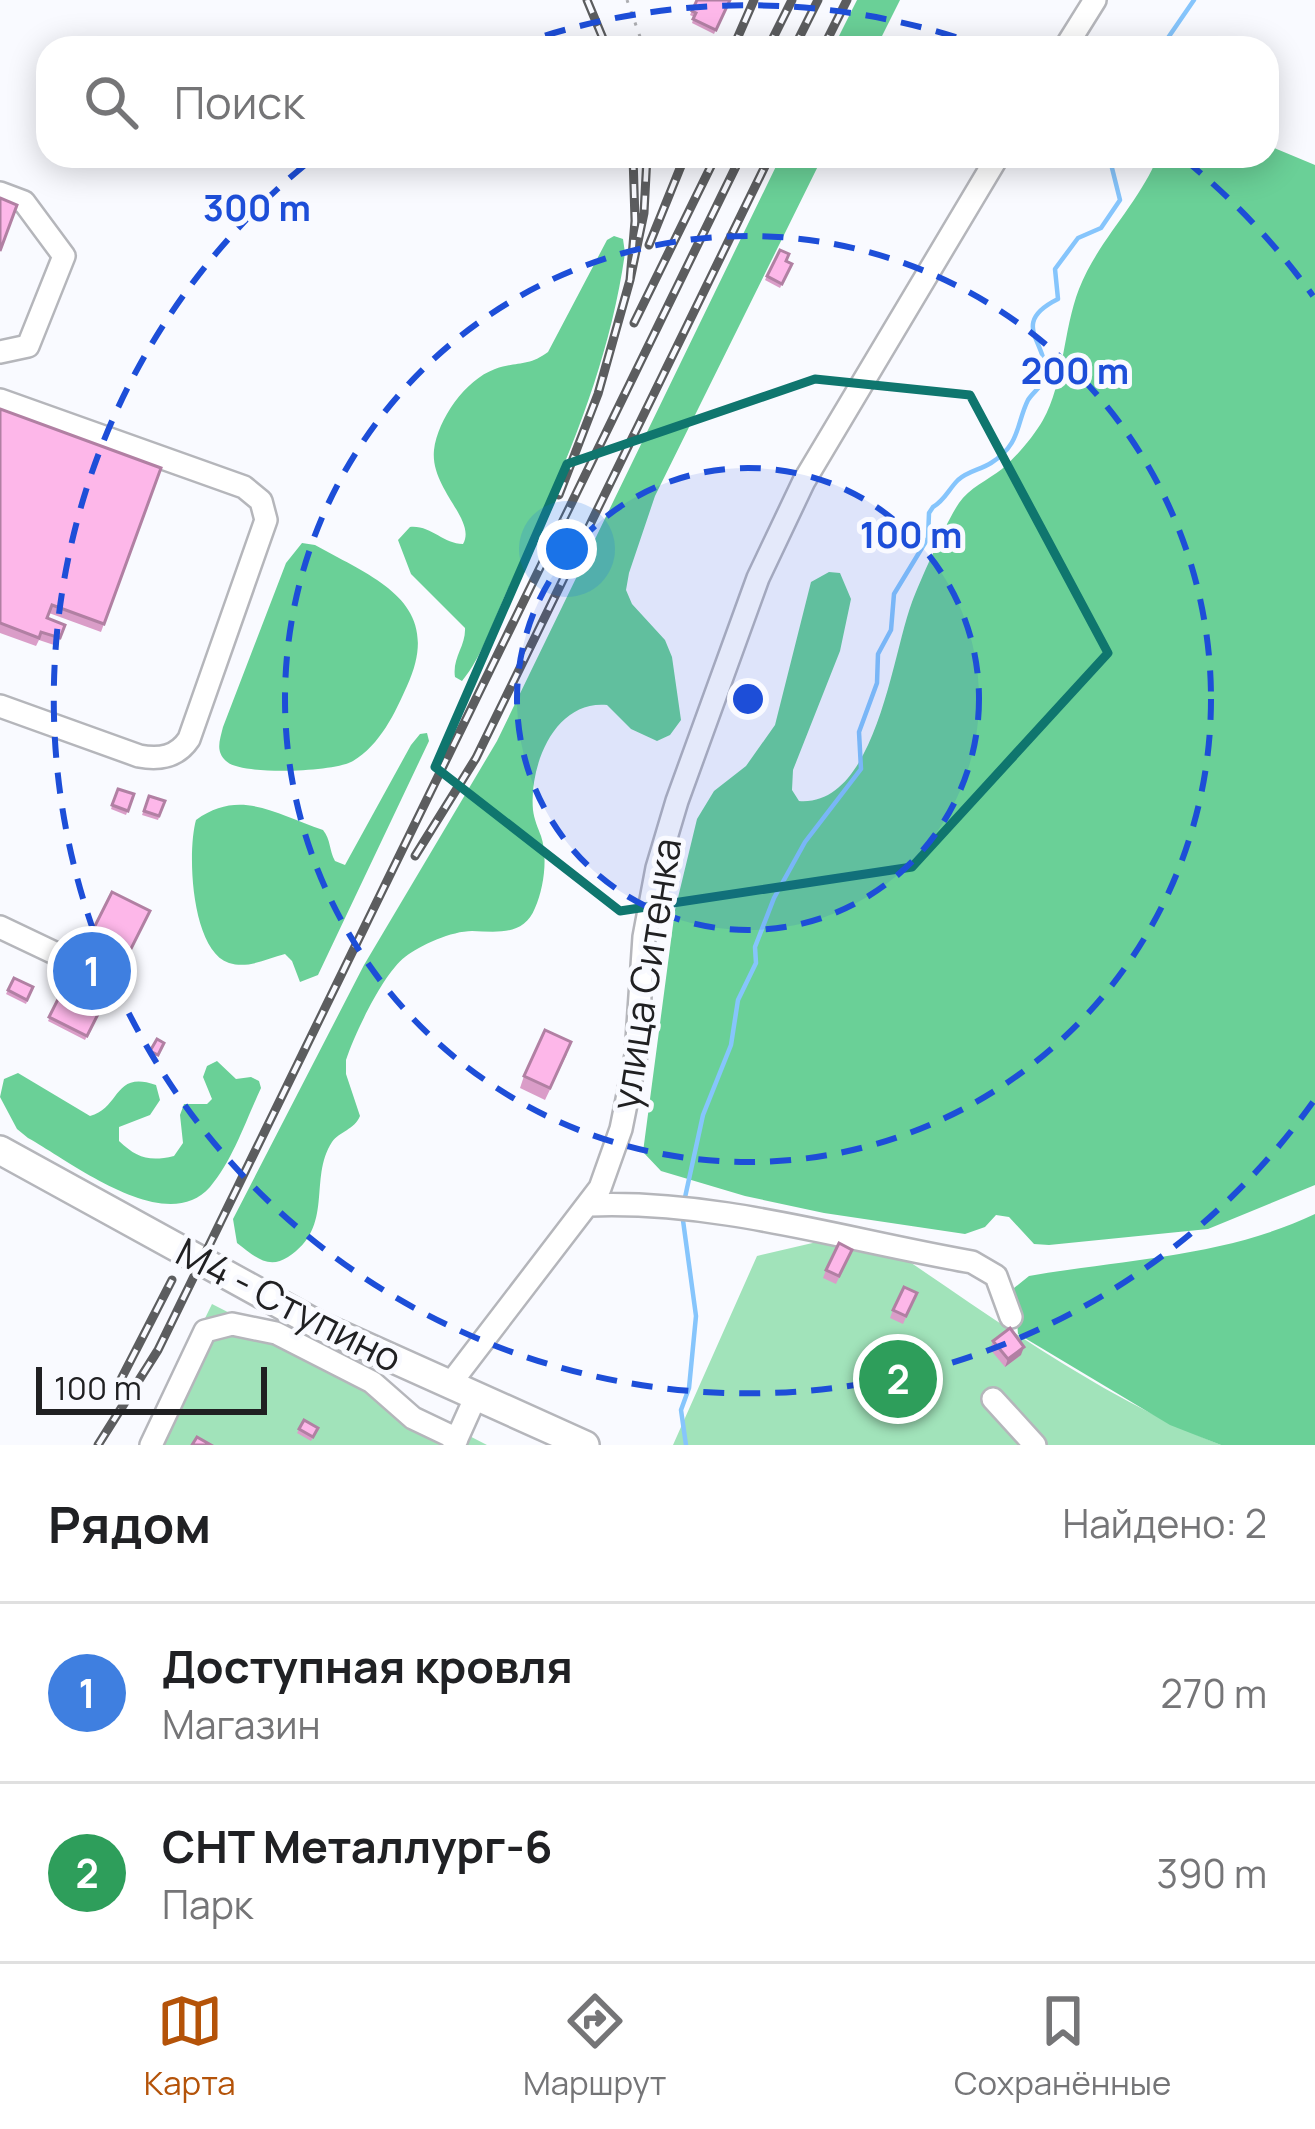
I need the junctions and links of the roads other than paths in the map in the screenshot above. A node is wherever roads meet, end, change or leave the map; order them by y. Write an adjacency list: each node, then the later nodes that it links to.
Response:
1 (1095, 0): 2 (street)
2 (1072, 36)
3 (991, 168): 11 (street, улица Ситенка)
4 (0, 193): 5 (street)
5 (0, 352)
6 (0, 400): 7 (street)
7 (0, 706)
8 (0, 927): 9 (street)
9 (63, 957)
10 (0, 1150): 13 (main road, М4 - Ступино)
11 (590, 1205): 12 (street); 13 (street, улица Ситенка)
12 (1011, 1317)
13 (463, 1390): 15 (street, улица Ситенка); 17 (main road, М4 - Ступино)
14 (993, 1399): 18 (street)
15 (456, 1442): 16 (street)
16 (151, 1445)
17 (585, 1445)
18 (1035, 1445)

